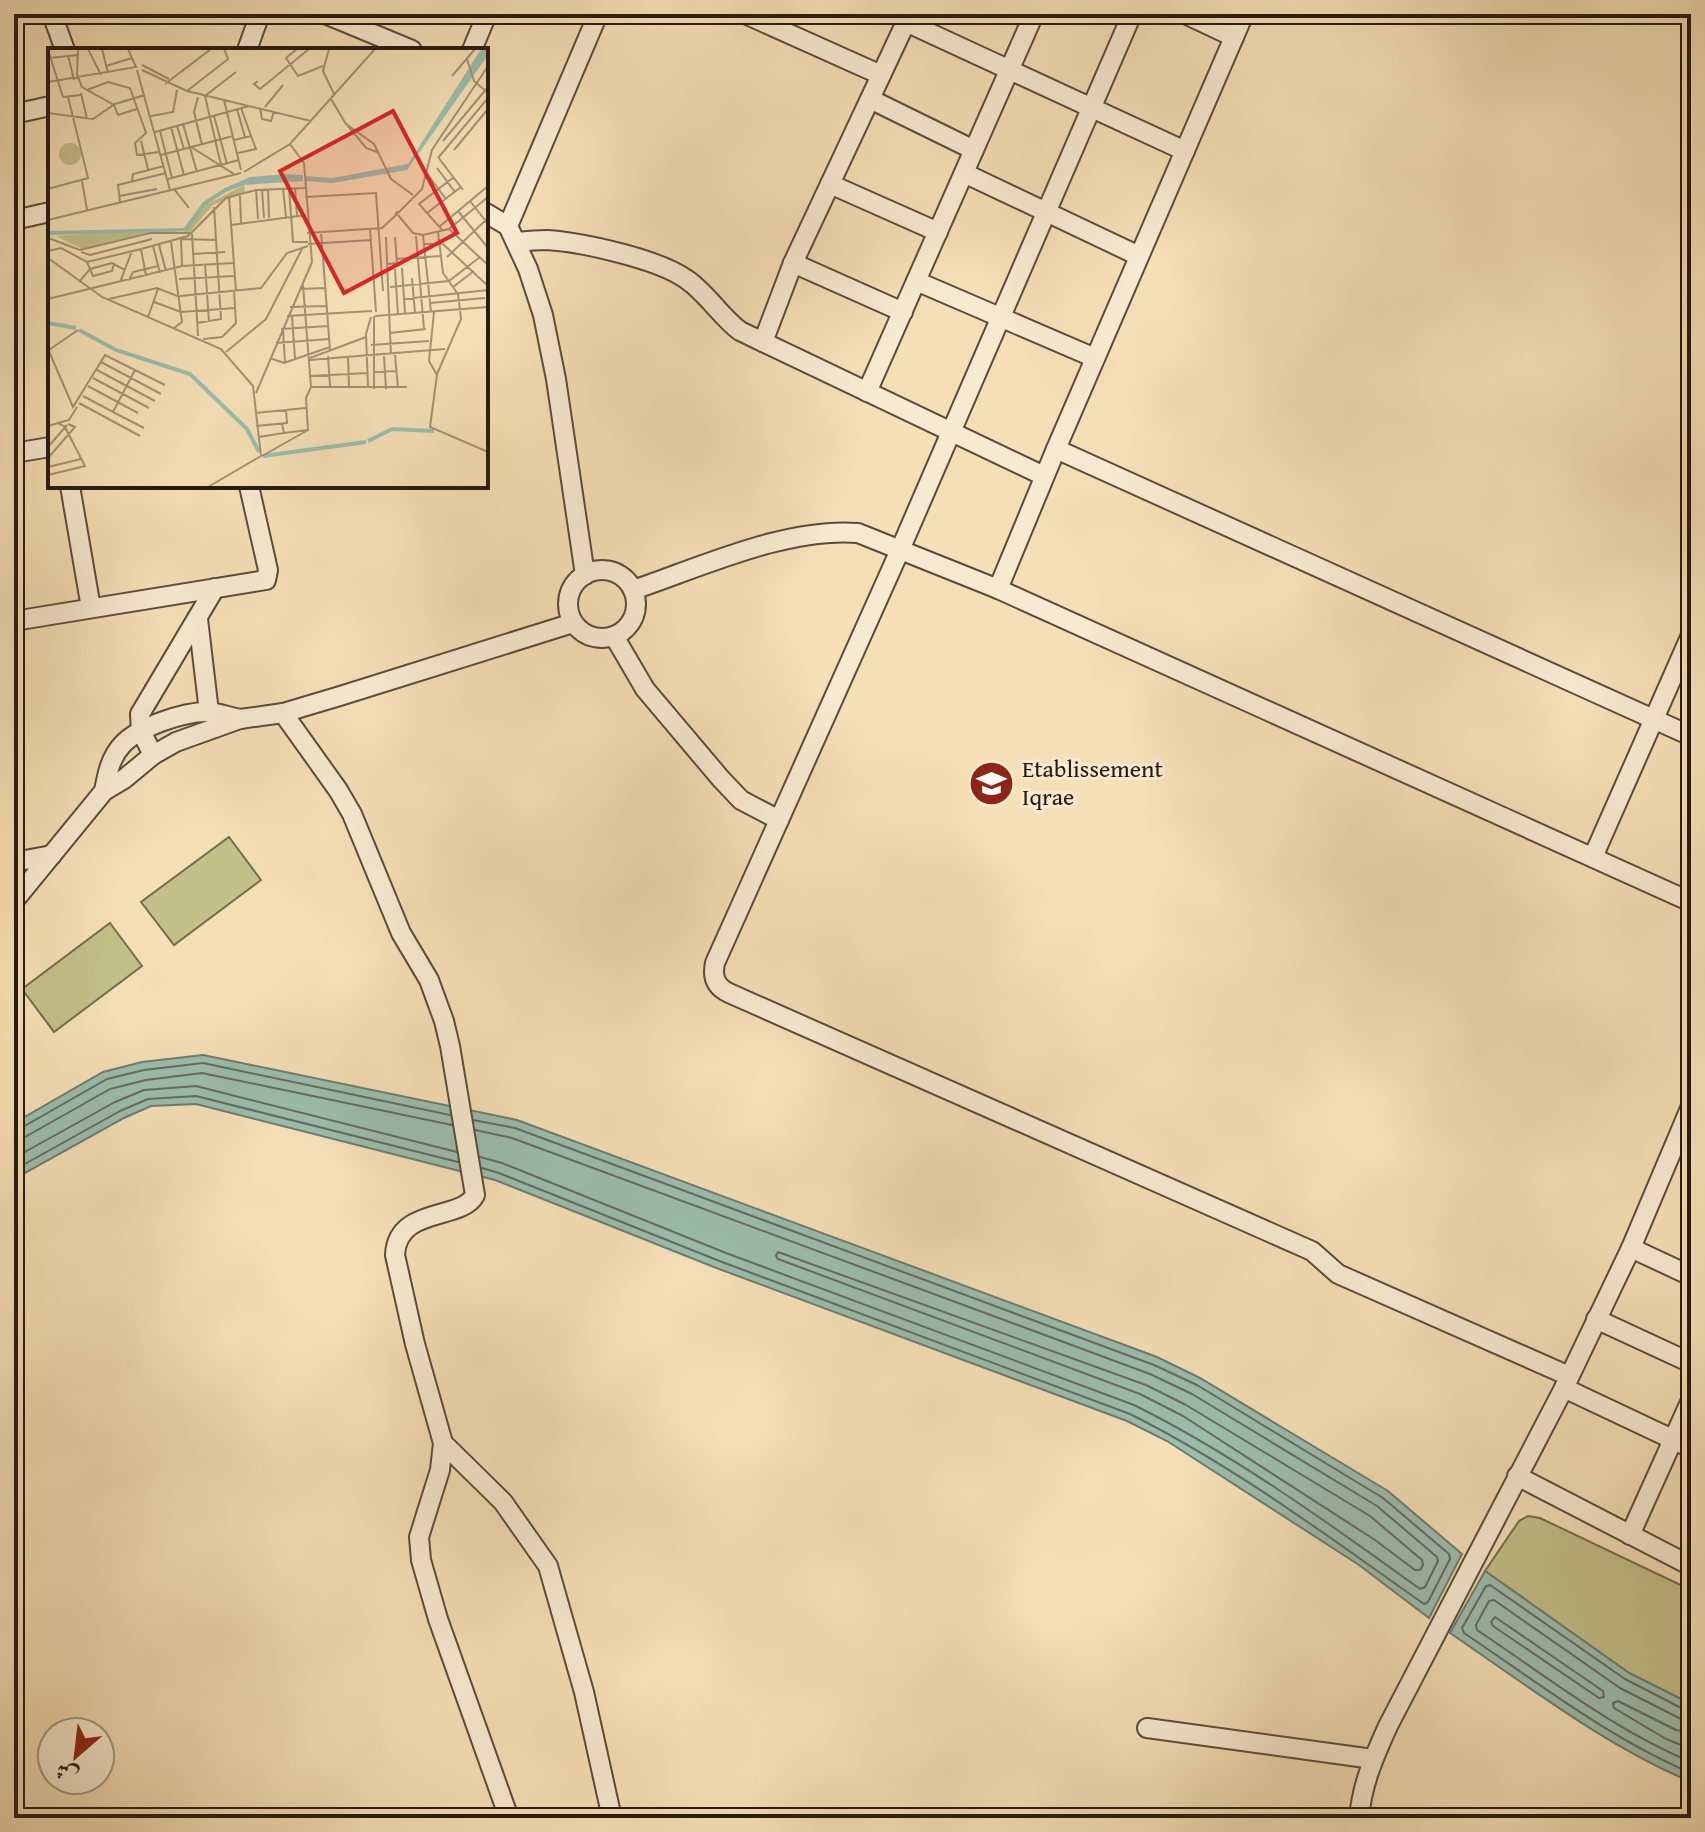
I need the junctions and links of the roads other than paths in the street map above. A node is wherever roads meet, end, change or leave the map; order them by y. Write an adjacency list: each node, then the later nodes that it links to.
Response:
1 (52, 14): 13 (street)
2 (260, 14): 14 (street)
3 (325, 14): 15 (street)
4 (487, 14): 16 (street)
5 (598, 14): 32 (street)
6 (745, 14): 18 (street)
7 (1034, 14): 17 (street)
8 (1132, 14): 21 (street)
9 (1185, 14): 12 (street)
10 (1244, 14): 12 (street)
11 (901, 18): 17 (street); 18 (street)
12 (1234, 37): 24 (street)
13 (64, 48)
14 (248, 48)
15 (407, 48)
16 (473, 48)
17 (1010, 69): 21 (street); 23 (street)
18 (881, 75): 19 (street)
19 (870, 99): 23 (street); 26 (street)
20 (48, 106): 22 (street)
21 (1092, 106): 24 (street); 28 (street)
22 (14, 114)
23 (974, 150): 25 (street)
24 (1185, 151): 33 (street)
25 (964, 173): 28 (street); 31 (street)
26 (830, 184): 31 (street); 34 (street)
27 (48, 212): 30 (street)
28 (1046, 213): 33 (street); 37 (street)
29 (488, 215): 32 (street)
30 (14, 220)
31 (938, 232): 35 (street)
32 (512, 234): 38 (street); 49 (street)
33 (1139, 256): 39 (street)
34 (793, 263): 36 (street); 38 (street)
35 (916, 281): 36 (street); 37 (street)
36 (903, 312): 40 (street)
37 (1001, 317): 39 (street); 41 (street)
38 (763, 342): 40 (street)
39 (1095, 358): 43 (street)
40 (867, 392): 41 (street)
41 (951, 431): 45 (street); 48 (street)
42 (48, 447): 44 (street)
43 (1056, 449): 45 (street); 62 (street)
44 (14, 453)
45 (1044, 476): 51 (street)
46 (70, 488): 53 (street)
47 (249, 488): 50 (street)
48 (900, 550): 51 (street); 52 (street); 67 (street)
49 (585, 575): 52 (street); 56 (street)
50 (215, 588): 53 (street); 54 (street)
51 (998, 589): 69 (street)
52 (633, 590): 58 (street)
53 (91, 608): 55 (street)
54 (198, 619): 59 (street); 63 (street)
55 (14, 621)
56 (573, 623): 58 (street); 60 (street)
57 (1691, 635): 62 (street)
58 (614, 636): 67 (street)
59 (209, 712): 61 (street); 63 (street)
60 (283, 713): 61 (street); 83 (street)
61 (240, 719): 65 (street)
62 (1654, 719): 64 (street); 69 (street)
63 (141, 731): 65 (street); 66 (street)
64 (1691, 736)
65 (153, 755): 66 (street)
66 (104, 791): 68 (street)
67 (779, 820): 80 (street)
68 (52, 855): 70 (street); 71 (street)
69 (1593, 857): 72 (street)
70 (14, 862)
71 (14, 901)
72 (1691, 902)
73 (1691, 1106): 74 (street)
74 (1672, 1148): 75 (street); 76 (street)
75 (1691, 1156)
76 (1631, 1248): 77 (street); 78 (street)
77 (1691, 1276)
78 (1596, 1319): 79 (street); 80 (street)
79 (1691, 1363)
80 (1567, 1382): 82 (street); 85 (street)
81 (1691, 1400): 82 (street)
82 (1673, 1440): 84 (street); 86 (street)
83 (443, 1443): 90 (street); 91 (street)
84 (1691, 1448)
85 (1517, 1476): 86 (street); 89 (street)
86 (1630, 1535): 87 (street)
87 (1691, 1566)
88 (1147, 1728): 89 (street)
89 (1373, 1759): 92 (street)
90 (509, 1818)
91 (612, 1818)
92 (1359, 1818)

